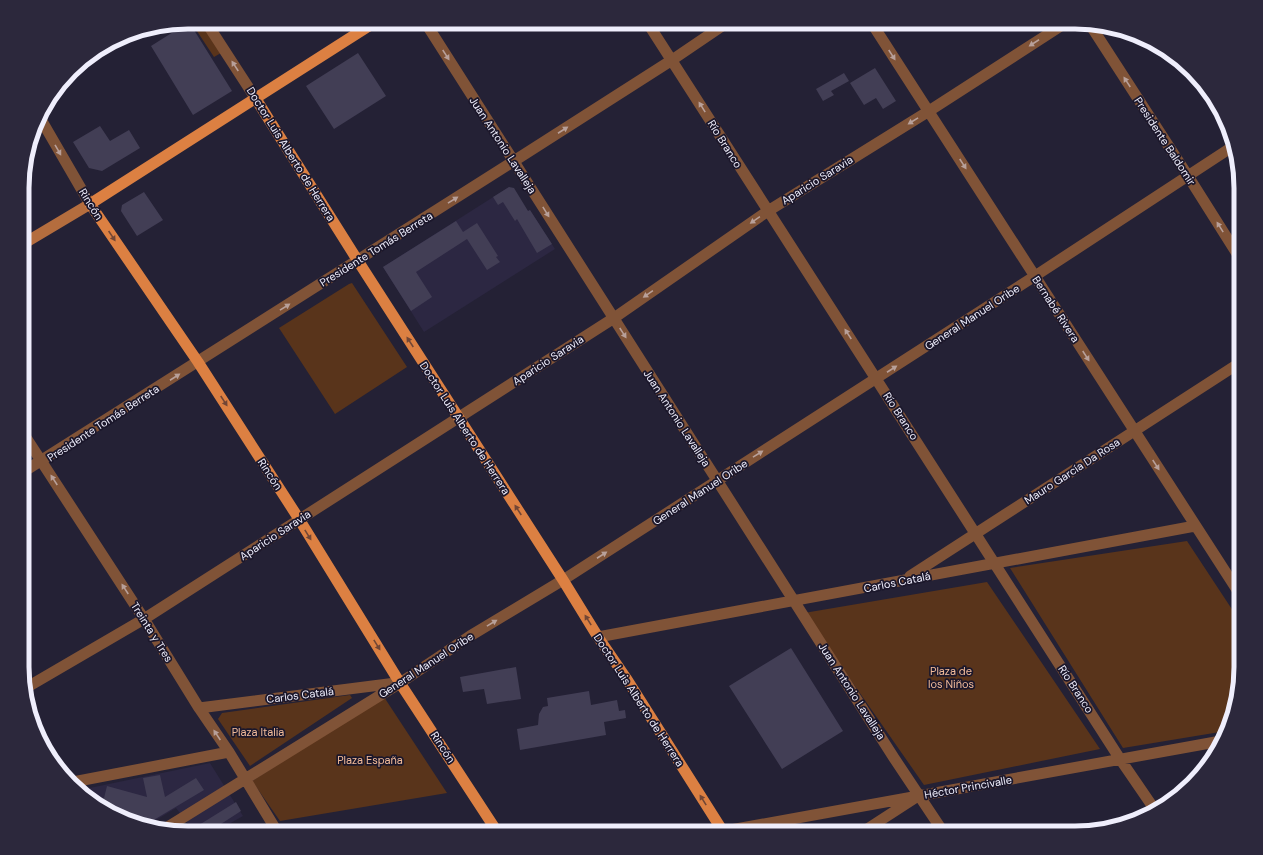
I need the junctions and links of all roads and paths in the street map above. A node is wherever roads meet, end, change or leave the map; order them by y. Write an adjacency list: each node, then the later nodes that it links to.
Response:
1 (211, 29): 10 (street, Doctor Luis Alberto de Herrera, one-way to 1)
2 (364, 29): 10 (main road)
3 (429, 29): 14 (street, Juan Antonio Lavalleja, one-way to 14)
4 (652, 29): 9 (street, Río Branco)
5 (718, 29): 9 (street, Presidente Tomás Berreta)
6 (876, 29): 11 (street, Bernabé Rivera, one-way to 11)
7 (1055, 29): 11 (street, Aparicio Saravia, one-way to 11)
8 (1093, 30): 15 (street, Presidente Baldomir, one-way to 8)
9 (672, 60): 14 (street, Presidente Tomás Berreta, one-way to 9); 17 (street, Río Branco, one-way to 9)
10 (256, 99): 16 (main road); 20 (main road, Doctor Luis Alberto de Herrera)
11 (929, 111): 17 (street, Aparicio Saravia, one-way to 17); 21 (street, Bernabé Rivera, one-way to 21)
12 (43, 123): 16 (street, Rincón, one-way to 16)
13 (1229, 149): 15 (street, General Manuel Oribe)
14 (514, 161): 20 (street, Presidente Tomás Berreta, one-way to 14); 22 (street, Juan Antonio Lavalleja, one-way to 22)
15 (1188, 176): 19 (street, Presidente Baldomir, one-way to 15); 21 (street, General Manuel Oribe)
16 (90, 204): 18 (main road); 23 (main road, Rincón, one-way to 23)
17 (768, 211): 22 (street, Aparicio Saravia, one-way to 22); 25 (street, Río Branco, one-way to 17)
18 (29, 240)
19 (1234, 249)
20 (358, 261): 23 (street, Presidente Tomás Berreta, one-way to 20); 26 (main road, Doctor Luis Alberto de Herrera, one-way to 20)
21 (1035, 276): 25 (street, General Manuel Oribe, one-way to 21); 27 (street, Bernabé Rivera, one-way to 27)
22 (614, 318): 26 (street, Aparicio Saravia); 31 (street, Juan Antonio Lavalleja, one-way to 31)
23 (198, 362): 29 (street, Presidente Tomás Berreta, one-way to 23); 32 (main road, Rincón, one-way to 32)
24 (1234, 367): 27 (street, Mauro García Da Rosa)
25 (877, 379): 31 (street, General Manuel Oribe, one-way to 25); 34 (street, Río Branco)
26 (458, 418): 32 (street, Aparicio Saravia); 36 (main road, Doctor Luis Alberto de Herrera, one-way to 26)
27 (1134, 431): 33 (street, Bernabé Rivera, one-way to 33); 34 (street, Mauro García Da Rosa)
28 (29, 442): 29 (street, Treinta y Tres)
29 (42, 461): 30 (street, Presidente Tomás Berreta); 40 (street, Treinta y Tres, one-way to 29)
30 (29, 469)
31 (717, 480): 36 (street, General Manuel Oribe, one-way to 31); 39 (street, Juan Antonio Lavalleja)
32 (299, 519): 40 (street, Aparicio Saravia); 42 (main road, Rincón, one-way to 42)
33 (1195, 526): 35 (street, Carlos Catalá); 38 (street, Bernabé Rivera)
34 (976, 534): 35 (street, Río Branco); 37 (street, Mauro García Da Rosa)
35 (995, 563): 37 (street, Carlos Catalá); 47 (street, Río Branco)
36 (563, 580): 41 (main road, Doctor Luis Alberto de Herrera, one-way to 36); 42 (street, General Manuel Oribe, one-way to 36)
37 (904, 580): 39 (street, Carlos Catalá)
38 (1234, 583)
39 (794, 601): 41 (street, Carlos Catalá); 50 (street, Juan Antonio Lavalleja)
40 (144, 619): 43 (street, Aparicio Saravia); 44 (street, Treinta y Tres)
41 (598, 637): 55 (main road, Doctor Luis Alberto de Herrera, one-way to 41)
42 (400, 683): 44 (street, Carlos Catalá); 48 (street, General Manuel Oribe); 54 (main road, Rincón)
43 (30, 686)
44 (199, 708): 46 (street, Treinta y Tres, one-way to 44)
45 (1215, 742): 47 (street, Héctor Princivalle)
46 (229, 752): 48 (street, Treinta y Tres); 49 (street)
47 (1120, 759): 50 (street, Héctor Princivalle); 51 (street, Río Branco)
48 (245, 780): 52 (street, General Manuel Oribe); 53 (street, Treinta y Tres)
49 (78, 781)
50 (918, 796): 56 (street, Héctor Princivalle); 57 (street); 58 (street, Juan Antonio Lavalleja)
51 (1152, 806)
52 (171, 825)
53 (274, 826)
54 (493, 826)
55 (716, 826)
56 (753, 826)
57 (872, 826)
58 (939, 826)

